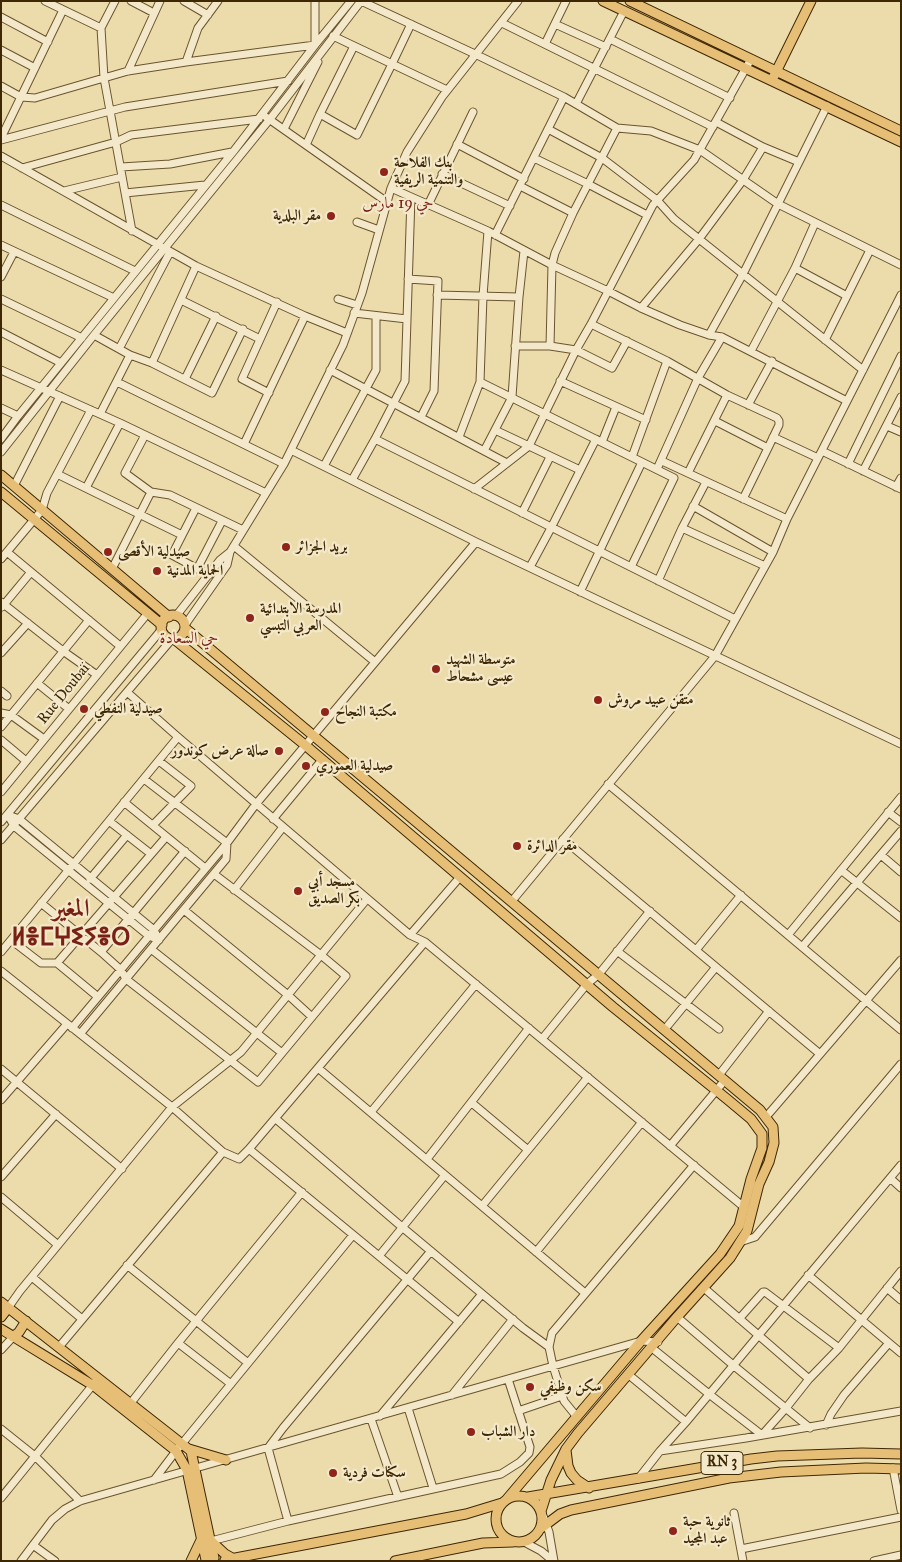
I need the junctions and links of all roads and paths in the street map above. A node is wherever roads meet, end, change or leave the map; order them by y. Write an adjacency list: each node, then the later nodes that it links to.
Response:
1 (45, 1): 15 (street)
2 (115, 1): 23 (street)
3 (132, 1): 17 (street)
4 (160, 1): 17 (street)
5 (184, 1): 18 (street)
6 (218, 1): 18 (street)
7 (315, 1): 28 (street)
8 (352, 1): 28 (street)
9 (361, 1): 21 (street); 24 (street)
10 (518, 1): 20 (street)
11 (566, 1): 22 (street)
12 (603, 1): 16 (main road)
13 (630, 1): 34 (main road)
14 (811, 1): 40 (main road)
15 (64, 10): 23 (street); 26 (street)
16 (624, 11): 25 (street); 39 (main road)
17 (154, 13): 41 (street)
18 (208, 15): 35 (street)
19 (1, 17): 26 (street)
20 (502, 22): 27 (street); 33 (street)
21 (411, 24): 33 (street); 36 (street)
22 (555, 24): 27 (street); 31 (street)
23 (101, 28): 42 (street)
24 (333, 36): 29 (street); 30 (street)
25 (610, 39): 31 (street); 49 (street)
26 (48, 42): 37 (street)
27 (545, 44): 38 (street)
28 (314, 45): 35 (street); 43 (street)
29 (326, 46): 56 (street); 59 (street)
30 (354, 46): 36 (street); 54 (street)
31 (606, 47): 38 (street)
32 (1, 50): 37 (street)
33 (475, 54): 46 (street); 48 (street)
34 (752, 59): 39 (street); 40 (main road)
35 (186, 62): 41 (street)
36 (392, 64): 46 (street); 54 (street)
37 (35, 68): 47 (street)
38 (595, 68): 50 (street); 57 (street)
39 (747, 68): 44 (main road); 49 (street)
40 (776, 70): 44 (main road); 61 (main road)
41 (128, 71): 42 (street)
42 (104, 78): 47 (street); 52 (street)
43 (288, 81): 52 (street); 55 (street)
44 (773, 81): 51 (main road)
45 (1, 86): 47 (street)
46 (447, 90): 83 (street)
47 (21, 96): 62 (street)
48 (564, 97): 50 (street); 60 (street)
49 (730, 98): 57 (street)
50 (576, 104): 58 (street)
51 (827, 106): 64 (main road); 73 (street)
52 (111, 112): 62 (street); 63 (street)
53 (473, 112): 65 (street)
54 (320, 114): 66 (street)
55 (261, 117): 56 (street); 63 (street); 69 (street)
56 (270, 120): 59 (street); 104 (street)
57 (715, 124): 67 (street); 68 (street)
58 (617, 128): 68 (street); 72 (street)
59 (284, 129): 66 (street)
60 (548, 129): 71 (street); 72 (street)
61 (901, 131)
62 (1, 139)
63 (116, 142): 74 (street); 75 (street)
64 (901, 142)
65 (456, 144): 76 (street); 78 (street)
66 (306, 145): 88 (street)
67 (763, 147): 73 (street); 79 (street)
68 (700, 150): 79 (street); 87 (street)
69 (233, 152): 74 (street); 81 (street)
70 (1, 156): 75 (street)
71 (534, 158): 78 (street); 80 (street)
72 (602, 158): 80 (street); 87 (street)
73 (799, 162): 89 (street)
74 (120, 167): 77 (street)
75 (22, 168): 84 (street)
76 (442, 174): 91 (street); 92 (street)
77 (122, 177): 84 (street); 85 (street)
78 (524, 178): 82 (street)
79 (743, 180): 89 (street); 101 (street)
80 (588, 184): 93 (street); 94 (street)
81 (205, 185): 85 (street); 102 (street)
82 (520, 186): 92 (street); 93 (street)
83 (391, 188): 86 (street); 88 (street)
84 (64, 192): 98 (street)
85 (125, 193): 98 (street)
86 (411, 197): 91 (street); 115 (street)
87 (657, 200): 94 (street); 101 (street)
88 (387, 202): 97 (street)
89 (778, 204): 96 (street); 113 (street)
90 (1, 205): 112 (street)
91 (428, 205): 99 (street)
92 (510, 206): 100 (street)
93 (573, 213): 108 (street)
94 (648, 215): 116 (street)
95 (357, 222): 97 (street)
96 (815, 223): 105 (street); 111 (street)
97 (379, 230): 128 (street)
98 (132, 231): 102 (street)
99 (488, 231): 100 (street); 119 (street)
100 (495, 235): 106 (street)
101 (699, 239): 113 (street); 129 (street)
102 (156, 244): 104 (street); 112 (street)
103 (1, 245): 107 (street)
104 (167, 250): 110 (street); 139 (street); 148 (street)
105 (870, 250): 109 (street); 120 (street)
106 (524, 251): 108 (street); 121 (street)
107 (14, 252): 114 (street); 122 (street)
108 (552, 265): 116 (street); 147 (street)
109 (901, 265)
110 (196, 266): 125 (street); 126 (street)
111 (794, 268): 120 (street); 127 (street)
112 (135, 271): 122 (street)
113 (743, 274): 127 (street); 140 (street)
114 (1, 278)
115 (408, 280): 117 (street); 134 (street)
116 (608, 291): 129 (street); 135 (street)
117 (437, 295): 119 (street); 182 (street)
118 (901, 295): 159 (street)
119 (483, 296): 121 (street); 164 (street)
120 (847, 296): 144 (street)
121 (519, 297): 146 (street)
122 (114, 298): 142 (street)
123 (1, 299): 142 (street)
124 (338, 299): 128 (street)
125 (181, 300): 131 (street); 156 (street)
126 (277, 302): 132 (street); 143 (street)
127 (778, 302): 144 (street); 150 (street)
128 (357, 305): 130 (street)
129 (641, 308): 140 (street)
130 (354, 313): 133 (street); 138 (street)
131 (216, 316): 136 (street); 161 (street)
132 (305, 316): 138 (street); 168 (street)
133 (376, 317): 134 (street); 165 (street)
134 (407, 319): 174 (street)
135 (592, 324): 145 (street); 149 (street)
136 (243, 329): 143 (street); 161 (street)
137 (1, 332): 155 (street)
138 (347, 333): 158 (street)
139 (94, 335): 148 (street); 167 (street)
140 (709, 335): 141 (street)
141 (722, 337): 150 (street); 160 (street)
142 (82, 338): 155 (street)
143 (260, 339): 168 (street)
144 (825, 340): 159 (street)
145 (627, 341): 149 (street); 153 (street)
146 (515, 346): 147 (street); 172 (street)
147 (550, 346): 149 (street)
148 (119, 349): 151 (street)
149 (576, 350): 162 (street)
150 (751, 351): 154 (street)
151 (130, 355): 156 (street); 163 (street)
152 (901, 356): 209 (street)
153 (667, 361): 160 (street); 183 (street)
154 (772, 362): 173 (street); 175 (street)
155 (62, 363): 166 (street)
156 (152, 363): 161 (street)
157 (1, 370): 166 (street)
158 (330, 370): 165 (street); 198 (street)
159 (863, 370): 173 (street)
160 (698, 378): 169 (street); 205 (street)
161 (185, 379)
162 (560, 381): 176 (street); 180 (street)
163 (117, 382): 179 (street); 195 (street)
164 (480, 382): 172 (street); 190 (street)
165 (365, 387): 174 (street); 210 (street)
166 (40, 388): 167 (street); 181 (street)
167 (49, 391): 170 (street); 201 (street)
168 (269, 393): 195 (street)
169 (727, 395): 175 (street); 184 (street)
170 (60, 396): 178 (street); 220 (street)
171 (901, 396): 186 (street)
172 (512, 397): 180 (street); 187 (street)
173 (847, 401): 200 (street)
174 (394, 402): 182 (street); 193 (street)
175 (748, 405): 191 (street)
176 (616, 407): 183 (street); 194 (street)
177 (1, 408): 181 (street)
178 (91, 410): 179 (street); 215 (street)
179 (100, 414): 185 (street)
180 (546, 414): 194 (street); 196 (street)
181 (18, 416): 192 (street)
182 (421, 417): 190 (street)
183 (646, 420): 203 (street)
184 (715, 421): 197 (street); 214 (street)
185 (120, 423): 189 (street); 221 (street)
186 (887, 426): 188 (street); 213 (street)
187 (496, 430): 196 (street); 199 (street)
188 (901, 432)
189 (145, 436): 225 (street); 226 (street)
190 (459, 437): 199 (street)
191 (773, 437): 197 (street); 204 (street)
192 (1, 439)
193 (375, 440): 218 (street); 223 (street)
194 (599, 440): 203 (street); 211 (street)
195 (244, 444): 208 (street)
196 (529, 446): 202 (street); 207 (street)
197 (768, 448): 227 (street)
198 (291, 450): 208 (street); 210 (street)
199 (484, 451): 207 (street)
200 (822, 451): 204 (street); 209 (street)
201 (1, 452)
202 (550, 457): 211 (street); 231 (street)
203 (632, 457): 206 (street)
204 (818, 458): 234 (street)
205 (662, 461): 212 (street); 214 (street)
206 (642, 462): 212 (street); 243 (street)
207 (507, 463): 223 (street)
208 (284, 464): 226 (street)
209 (848, 464): 213 (street)
210 (324, 466): 218 (street)
211 (580, 470): 236 (street)
212 (657, 470): 247 (street)
213 (863, 471): 222 (street)
214 (688, 473): 219 (street)
215 (57, 474): 221 (street); 230 (street)
216 (1, 475): 220 (main road)
217 (901, 478): 222 (street)
218 (352, 480): 240 (street)
219 (706, 482): 227 (street); 228 (street)
220 (14, 486): 230 (main road)
221 (86, 488): 232 (street)
222 (898, 488)
223 (474, 489): 231 (street)
224 (1, 492): 233 (main road)
225 (151, 492): 229 (street); 232 (street)
226 (266, 492): 238 (street)
227 (743, 499): 234 (street)
228 (692, 506): 237 (street); 244 (street)
229 (196, 508): 235 (street); 239 (street)
230 (42, 510): 233 (street); 250 (main road)
231 (522, 513): 236 (street)
232 (140, 514): 239 (street); 250 (street)
233 (34, 519): 242 (street); 256 (main road)
234 (787, 519): 244 (street)
235 (222, 520): 238 (street); 248 (street)
236 (552, 528): 243 (street); 249 (street)
237 (682, 528): 246 (street); 253 (street)
238 (243, 530): 241 (street)
239 (182, 534): 248 (street)
240 (476, 542): 249 (street); 268 (street)
241 (232, 549): 252 (street); 261 (street); 268 (street)
242 (7, 552): 245 (street); 251 (street)
243 (600, 552): 247 (street); 254 (street)
244 (773, 552): 246 (street)
245 (1, 559)
246 (764, 566): 258 (street)
247 (631, 567): 253 (street)
248 (197, 568): 252 (street)
249 (530, 568): 254 (street)
250 (112, 569): 257 (main road)
251 (31, 572): 255 (street); 259 (street)
252 (209, 574): 257 (street)
253 (658, 581): 258 (street)
254 (580, 592): 267 (street)
255 (2, 605): 260 (street)
256 (148, 613): 262 (main road); 264 (street, Rue Doubaï)
257 (172, 616): 261 (main road); 262 (main road)
258 (735, 619): 267 (street)
259 (89, 620): 264 (street); 265 (street)
260 (28, 622): 265 (street); 266 (street)
261 (185, 626): 263 (main road); 276 (main road)
262 (162, 627): 263 (main road); 293 (street)
263 (173, 639): 271 (street); 281 (main road)
264 (120, 646): 269 (street, Rue Doubaï)
265 (64, 651): 269 (street); 270 (street)
266 (1, 653)
267 (715, 656): 280 (street); 286 (street)
268 (375, 662): 276 (street)
269 (97, 675): 272 (street, Rue Doubaï)
270 (37, 683): 272 (street); 274 (street)
271 (127, 692): 277 (street); 295 (street)
272 (69, 710): 278 (street, Rue Doubaï)
273 (1, 713): 274 (street)
274 (11, 715): 275 (street); 278 (street)
275 (1, 727)
276 (314, 735): 281 (street); 324 (main road)
277 (178, 737): 282 (street); 291 (street)
278 (44, 739): 284 (street, Rue Doubaï)
279 (1, 740): 284 (street)
280 (901, 744)
281 (305, 745): 283 (main road); 291 (street)
282 (159, 760): 285 (street); 290 (street)
283 (322, 760): 294 (street); 317 (main road)
284 (26, 761): 287 (street, Rue Doubaï)
285 (144, 778): 289 (street); 290 (street)
286 (608, 784): 305 (street); 321 (street)
287 (1, 792)
288 (901, 797): 292 (street)
289 (124, 802): 296 (street); 299 (street)
290 (174, 802): 299 (street); 307 (street)
291 (256, 804): 294 (street); 307 (street)
292 (888, 812): 298 (street); 313 (street)
293 (8, 814): 295 (street); 297 (street); 300 (street)
294 (273, 819): 301 (street)
295 (19, 820): 300 (street); 311 (street)
296 (109, 821): 303 (street); 311 (street)
297 (1, 822)
298 (901, 822)
299 (153, 825): 304 (street)
300 (14, 826): 306 (street); 314 (street)
301 (283, 827): 320 (street); 322 (street)
302 (901, 831): 310 (street)
303 (127, 835): 309 (street); 318 (street)
304 (166, 837): 308 (street); 309 (street)
305 (563, 839): 324 (street); 327 (street)
306 (1, 840)
307 (226, 843): 312 (street); 316 (street)
308 (185, 852): 312 (street); 328 (street)
309 (151, 854): 323 (street)
310 (881, 855): 315 (street); 319 (street)
311 (73, 864): 314 (street); 318 (street)
312 (205, 868): 330 (street)
313 (841, 870): 319 (street); 333 (street)
314 (68, 871): 323 (street); 325 (street)
315 (901, 872)
316 (214, 874): 320 (street); 326 (street)
317 (460, 876): 332 (street); 352 (main road)
318 (90, 879): 323 (street)
319 (857, 882): 329 (street); 337 (street)
320 (234, 890): 343 (street)
321 (740, 895): 333 (street); 339 (street)
322 (367, 899): 332 (street); 343 (street)
323 (110, 900): 328 (street); 331 (street)
324 (512, 901): 349 (main road)
325 (41, 903): 331 (street); 334 (street)
326 (184, 910): 335 (street); 353 (street)
327 (650, 911): 339 (street); 340 (street)
328 (130, 916): 330 (street); 342 (street)
329 (901, 918)
330 (151, 933): 335 (street); 347 (street)
331 (80, 935): 342 (street); 345 (street)
332 (410, 935): 336 (street)
333 (788, 935): 337 (street)
334 (11, 940): 341 (street); 345 (street)
335 (158, 940): 338 (street)
336 (425, 942): 351 (street); 371 (street)
337 (802, 947): 355 (street)
338 (152, 949): 350 (street); 364 (street)
339 (696, 950): 346 (street)
340 (617, 951): 349 (street); 356 (street)
341 (1, 952)
342 (101, 952): 347 (street)
343 (320, 955): 353 (street); 358 (street)
344 (901, 960): 355 (street)
345 (57, 963): 354 (street)
346 (716, 967): 356 (street); 357 (street)
347 (121, 970): 350 (street); 354 (street)
348 (1, 971): 359 (street)
349 (599, 974): 352 (street); 361 (main road)
350 (126, 979): 365 (street); 369 (street)
351 (476, 984): 360 (street); 380 (street)
352 (586, 984): 366 (street); 376 (main road)
353 (288, 995): 358 (street); 364 (street)
354 (98, 997): 359 (street)
355 (866, 1001): 363 (street); 368 (street)
356 (685, 1004): 361 (street); 362 (street)
357 (769, 1011): 368 (street); 374 (street)
358 (312, 1017): 367 (street)
359 (70, 1026): 365 (street); 375 (street)
360 (530, 1028): 366 (street); 378 (street)
361 (664, 1029): 374 (main road)
362 (719, 1029)
363 (901, 1030)
364 (256, 1033): 367 (street); 369 (street)
365 (80, 1034): 379 (street)
366 (542, 1038): 373 (street)
367 (282, 1053): 369 (street)
368 (820, 1054): 382 (street)
369 (230, 1061): 379 (street)
370 (901, 1064): 403 (street)
371 (318, 1068): 380 (street); 383 (street)
372 (1, 1069): 375 (street)
373 (588, 1077): 384 (street); 387 (street)
374 (722, 1078): 376 (street); 382 (main road)
375 (17, 1082): 377 (street); 381 (street)
376 (717, 1091): 385 (street); 400 (main road)
377 (1, 1100)
378 (472, 1103): 387 (street); 389 (street)
379 (172, 1107): 388 (street); 392 (street)
380 (371, 1112): 389 (street)
381 (56, 1114): 392 (street); 394 (street)
382 (766, 1117): 403 (main road)
383 (276, 1119): 386 (street); 401 (street)
384 (642, 1122): 385 (street); 406 (street)
385 (670, 1146): 390 (street)
386 (249, 1149): 388 (street); 397 (street)
387 (528, 1150): 399 (street)
388 (223, 1152): 408 (street)
389 (427, 1159): 393 (street)
390 (694, 1165): 400 (street); 415 (street)
391 (901, 1165): 395 (street)
392 (122, 1168): 404 (street)
393 (445, 1174): 399 (street); 401 (street)
394 (1, 1176)
395 (890, 1178): 396 (street); 410 (street)
396 (901, 1188)
397 (302, 1192): 402 (street); 427 (street)
398 (1, 1197): 404 (street)
399 (482, 1206): 406 (street)
400 (744, 1208): 432 (main road)
401 (402, 1227): 405 (street); 407 (street)
402 (353, 1235): 407 (street); 441 (street)
403 (740, 1242): 413 (main road)
404 (58, 1245): 411 (street)
405 (431, 1251): 412 (street); 416 (street)
406 (536, 1252): 415 (street)
407 (379, 1256): 412 (street)
408 (127, 1265): 422 (street); 427 (street)
409 (901, 1271): 414 (street)
410 (808, 1275): 419 (street); 424 (street)
411 (32, 1277): 418 (street); 422 (street)
412 (407, 1280): 428 (street); 466 (street)
413 (704, 1288): 420 (main road); 423 (street)
414 (886, 1288): 417 (street); 424 (street)
415 (584, 1293): 437 (street)
416 (482, 1294): 425 (street); 428 (street)
417 (901, 1300)
418 (5, 1305): 421 (main road); 426 (main road)
419 (783, 1306): 423 (street); 430 (street); 438 (street)
420 (677, 1317): 435 (main road); 443 (street)
421 (1, 1318)
422 (82, 1319): 436 (street)
423 (739, 1319): 430 (street)
424 (862, 1319): 434 (street); 438 (street)
425 (513, 1320): 437 (street); 450 (street)
426 (26, 1321): 431 (main road); 436 (main road)
427 (196, 1321): 433 (street); 441 (street)
428 (459, 1322): 457 (street)
429 (1, 1329): 431 (main road)
430 (757, 1336): 443 (street); 445 (street)
431 (13, 1337): 439 (street); 447 (main road)
432 (641, 1341): 435 (street); 442 (street); 458 (main road)
433 (178, 1343): 448 (street); 452 (street)
434 (889, 1343): 440 (street); 461 (street)
435 (655, 1345): 444 (main road); 449 (street)
436 (59, 1347): 447 (main road)
437 (549, 1347): 442 (street)
438 (839, 1348): 445 (street)
439 (1, 1350)
440 (901, 1353)
441 (248, 1363): 448 (street)
442 (553, 1366): 446 (street); 451 (street)
443 (733, 1366): 449 (street); 454 (street)
444 (629, 1375): 460 (street); 467 (main road)
445 (809, 1379): 454 (street)
446 (508, 1380): 450 (street); 455 (street)
447 (96, 1382): 452 (main road); 465 (main road); 470 (street)
448 (231, 1384): 465 (street)
449 (709, 1394): 460 (street); 464 (street)
450 (451, 1396): 453 (street)
451 (562, 1396): 455 (street); 458 (street)
452 (130, 1404): 465 (main road)
453 (408, 1408): 457 (street); 476 (street)
454 (786, 1408): 462 (street); 464 (street)
455 (518, 1411): 476 (street)
456 (901, 1411): 461 (street)
457 (380, 1416): 459 (street)
458 (577, 1417): 484 (main road)
459 (371, 1419): 466 (street); 480 (street)
460 (686, 1422): 468 (street)
461 (826, 1425): 462 (street)
462 (810, 1428): 464 (street)
463 (2, 1433): 470 (street)
464 (762, 1435): 468 (street)
465 (183, 1448): 471 (main road); 472 (main road); 472 (main road); 475 (street)
466 (268, 1448): 471 (street); 489 (street)
467 (566, 1449): 477 (main road); 479 (main road)
468 (660, 1451): 474 (street)
469 (901, 1454): 474 (main road, RN 3)
470 (36, 1457): 481 (street); 483 (street)
471 (226, 1460): 472 (street)
472 (191, 1469): 475 (street); 491 (main road)
473 (897, 1469): 478 (street); 490 (main road, RN 3)
474 (638, 1479): 477 (main road, RN 3)
475 (154, 1481): 483 (street)
476 (434, 1488): 480 (street)
477 (589, 1488): 479 (main road, RN 3)
478 (899, 1492): 485 (street)
479 (545, 1495): 482 (main road, RN 3); 486 (main road)
480 (398, 1497): 489 (street)
481 (1, 1498)
482 (528, 1498): 484 (main road); 486 (main road)
483 (80, 1501): 493 (street)
484 (505, 1501): 492 (main road); 497 (main road)
485 (901, 1510)
486 (541, 1512): 490 (main road)
487 (734, 1513): 494 (street)
488 (901, 1517): 494 (street)
489 (288, 1521): 491 (street)
490 (544, 1527): 492 (main road); 502 (street)
491 (206, 1539): 496 (main road); 497 (main road); 500 (main road)
492 (519, 1542): 501 (main road); 502 (street)
493 (33, 1545): 498 (street); 499 (street)
494 (741, 1549): 503 (street)
495 (901, 1556): 504 (street)
496 (208, 1559): 497 (main road)
497 (228, 1560)
498 (22, 1561)
499 (55, 1561)
500 (191, 1561)
501 (395, 1561)
502 (553, 1561)
503 (743, 1561)
504 (874, 1561)

